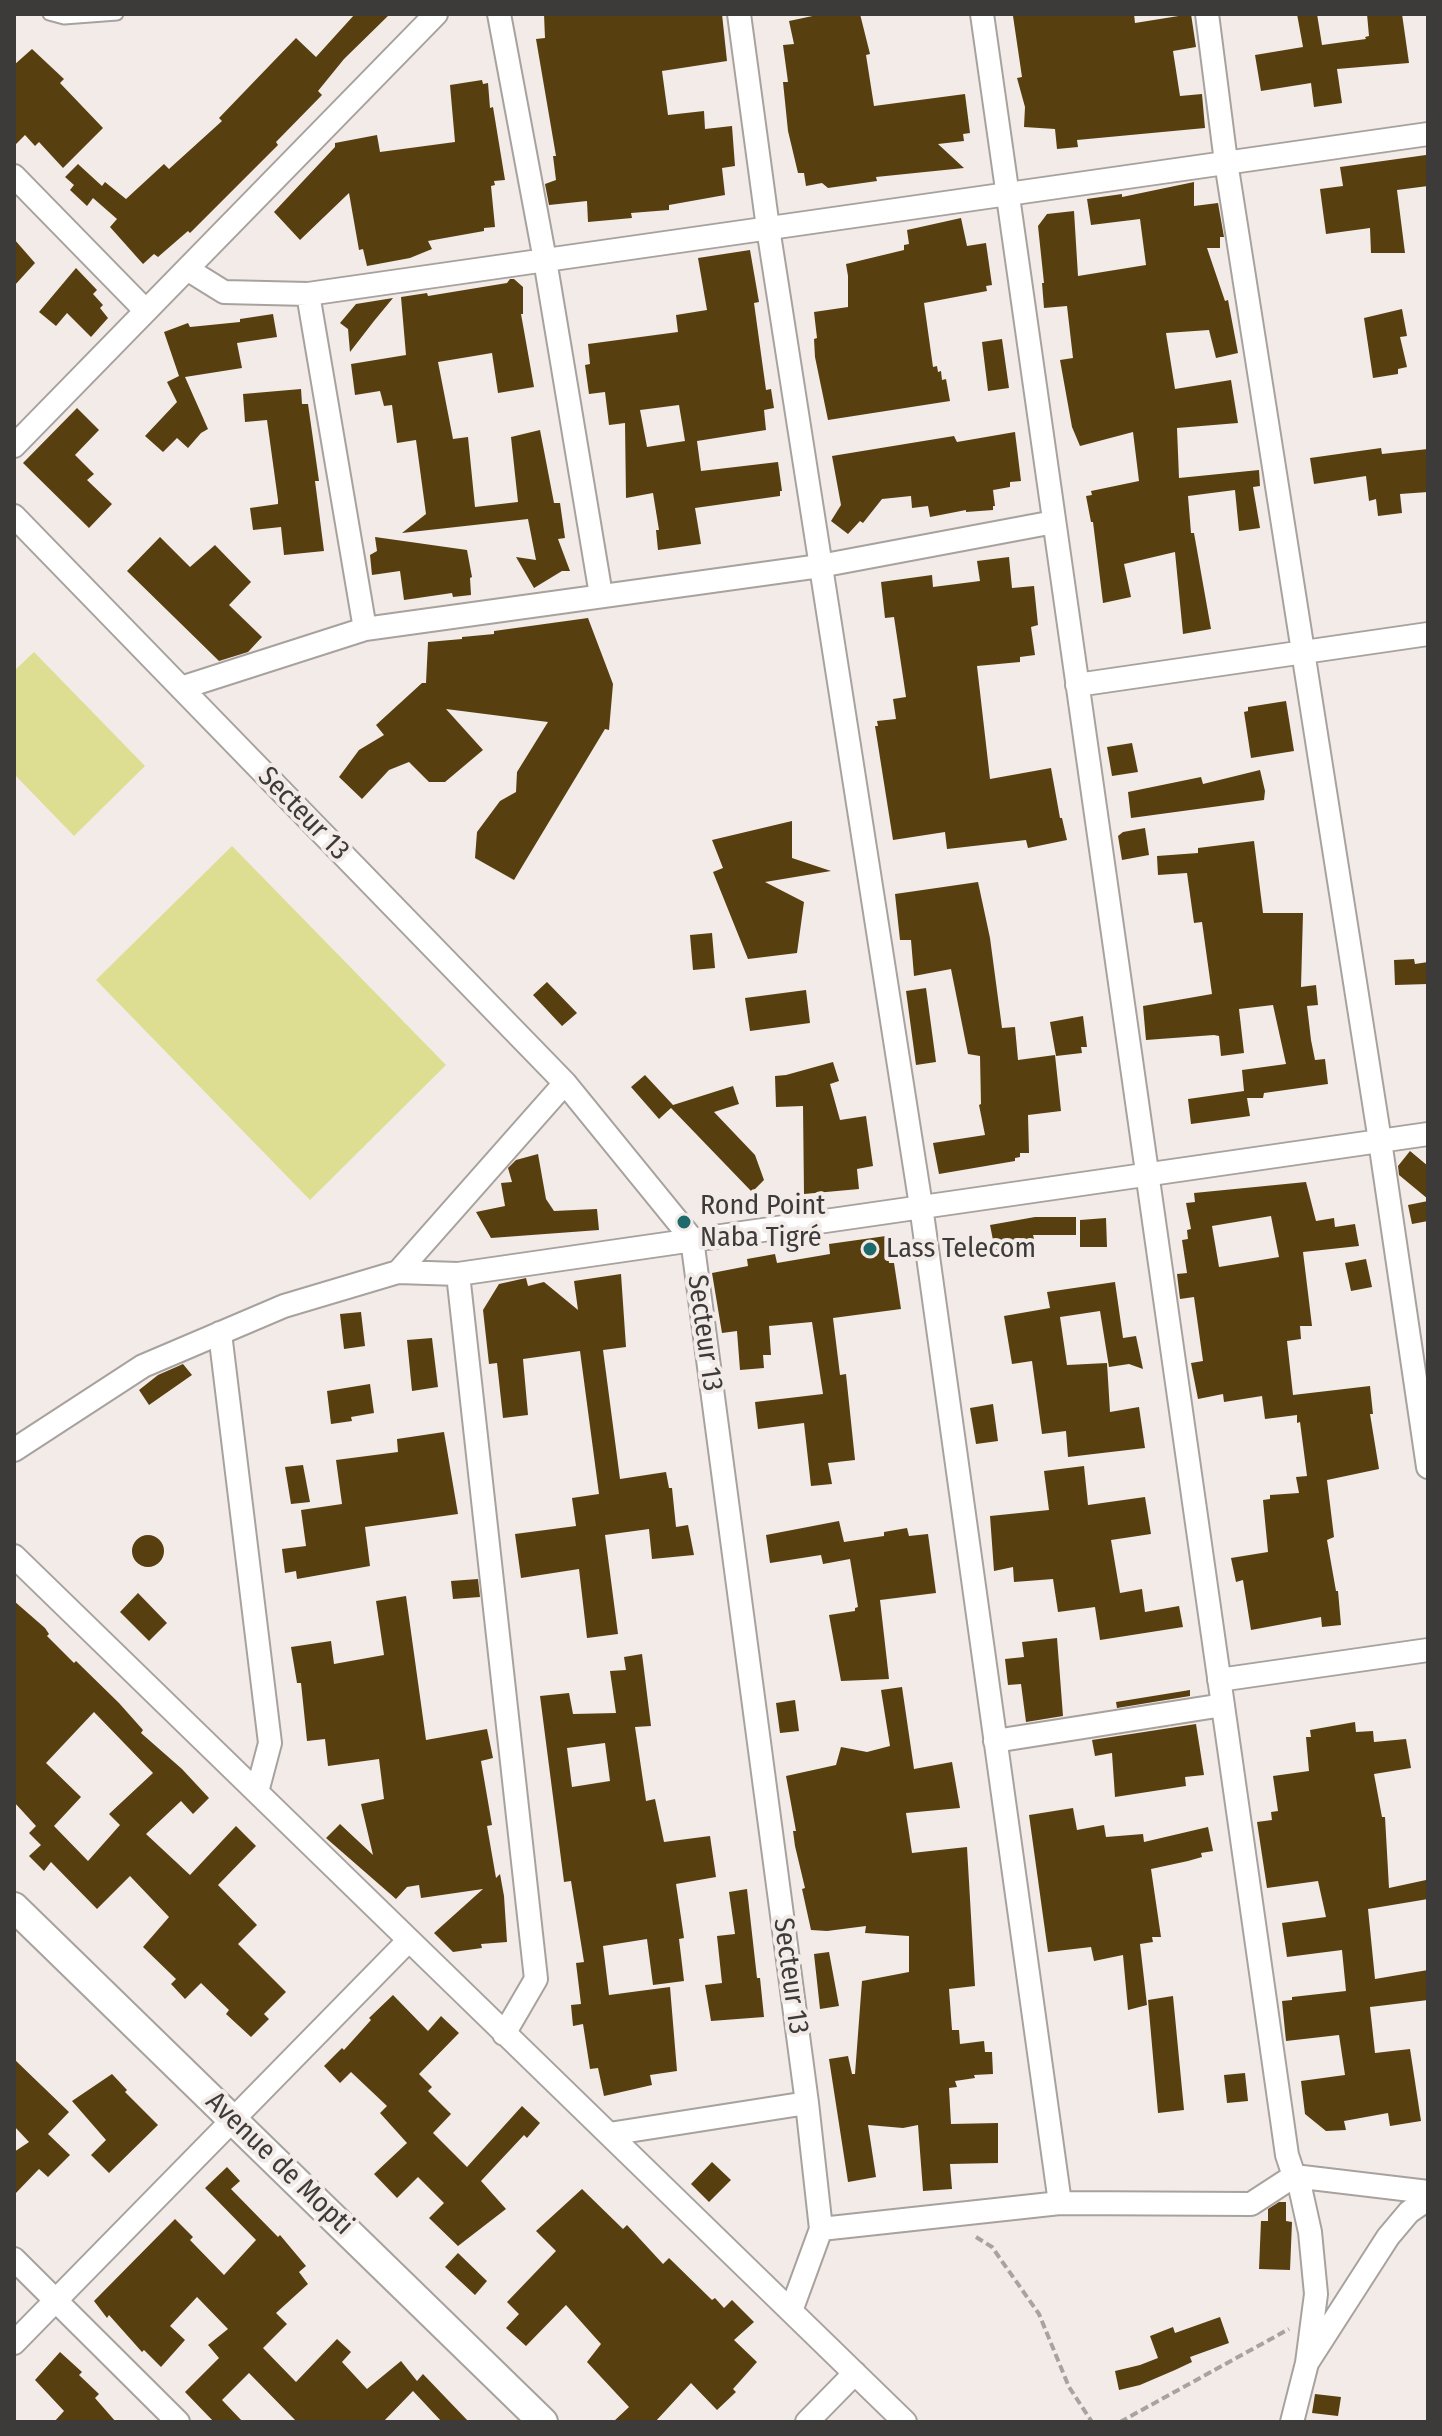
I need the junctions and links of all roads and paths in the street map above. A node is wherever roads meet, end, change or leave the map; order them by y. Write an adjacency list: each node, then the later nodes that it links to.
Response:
1 (49, 14): 2 (lane)
2 (117, 14)
3 (436, 14): 14 (street)
4 (499, 14): 13 (street)
5 (739, 14): 12 (street)
6 (982, 14): 11 (street)
7 (1207, 14): 9 (street)
8 (1428, 134): 9 (street)
9 (1226, 162): 11 (street); 24 (street)
10 (14, 176): 16 (street)
11 (1008, 194): 12 (street); 19 (street)
12 (768, 228): 13 (street); 20 (street)
13 (545, 260): 15 (street); 21 (street)
14 (187, 269): 15 (street); 16 (street)
15 (308, 294): 22 (street)
16 (146, 311): 17 (street)
17 (14, 446)
18 (14, 516): 26 (street, Secteur 13)
19 (1054, 522): 20 (street); 25 (street)
20 (820, 566): 21 (street); 31 (street)
21 (601, 595): 22 (street)
22 (365, 629): 26 (street)
23 (1428, 634): 24 (street)
24 (1301, 652): 25 (street); 29 (street)
25 (1077, 685): 30 (street)
26 (181, 688): 27 (street, Secteur 13)
27 (565, 1083): 32 (street, Secteur 13); 33 (street)
28 (1428, 1134): 29 (street)
29 (1380, 1141): 30 (street); 37 (street)
30 (1147, 1173): 31 (street); 40 (street)
31 (921, 1206): 32 (street); 42 (street)
32 (692, 1239): 34 (street); 47 (street, Secteur 13)
33 (398, 1272): 34 (street); 35 (street)
34 (458, 1274): 46 (street)
35 (220, 1333): 36 (street); 43 (street)
36 (14, 1450)
37 (1428, 1467)
38 (14, 1556): 43 (street)
39 (1428, 1650): 40 (street)
40 (1219, 1680): 41 (street)
41 (1223, 1705): 42 (street); 50 (street)
42 (995, 1741): 53 (street)
43 (257, 1792): 45 (street)
44 (14, 1907): 48 (street, Avenue de Mopti)
45 (409, 1940): 46 (street); 48 (street)
46 (504, 2034): 49 (street)
47 (807, 2103): 49 (street); 55 (street, Secteur 13)
48 (232, 2119): 57 (street); 64 (street, Avenue de Mopti)
49 (609, 2134): 59 (street)
50 (1294, 2176): 51 (street); 53 (street); 58 (street)
51 (1428, 2192)
52 (1428, 2199): 61 (street)
53 (1060, 2203): 54 (street)
54 (943, 2216): 55 (street); 67 (path)
55 (821, 2229): 59 (street, Secteur 13)
56 (14, 2259): 57 (street)
57 (57, 2299): 60 (street); 63 (street)
58 (1314, 2310): 61 (street); 68 (path)
59 (791, 2311): 62 (street)
60 (14, 2343)
61 (1307, 2363): 69 (street)
62 (855, 2373): 65 (street); 66 (street)
63 (178, 2422)
64 (543, 2422)
65 (807, 2422)
66 (905, 2422)
67 (1092, 2422)
68 (1120, 2422)
69 (1292, 2422)

